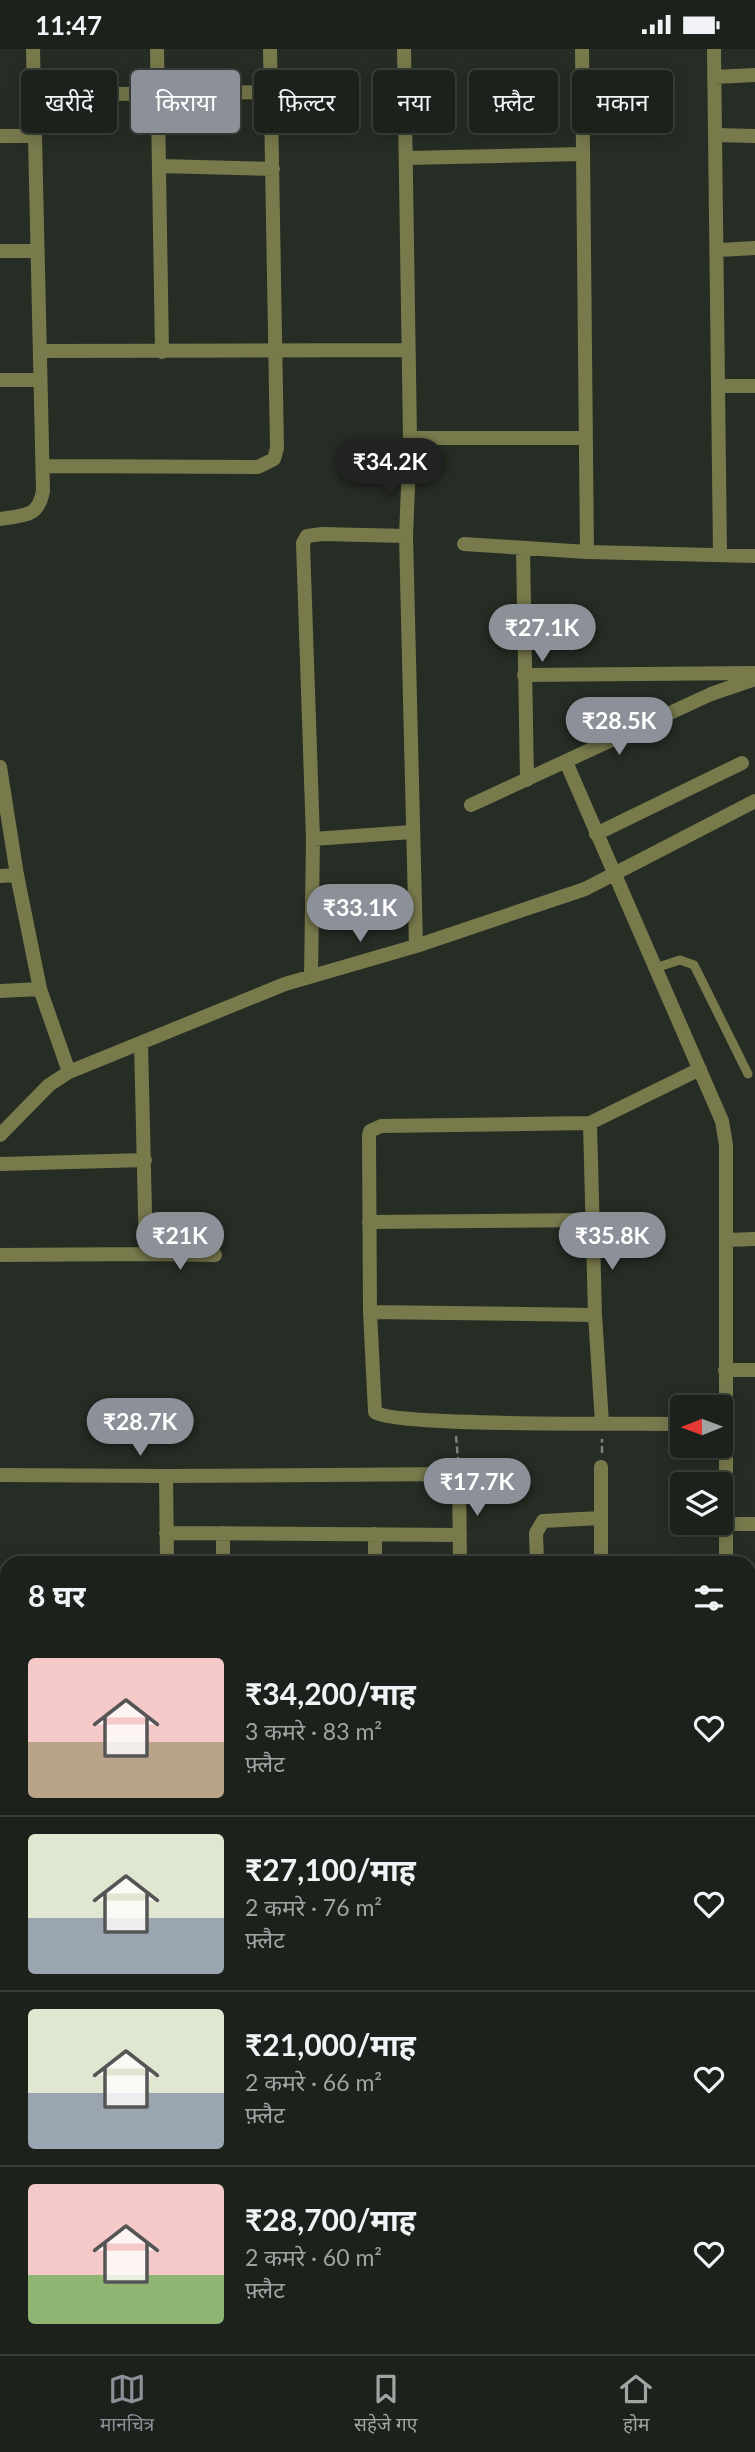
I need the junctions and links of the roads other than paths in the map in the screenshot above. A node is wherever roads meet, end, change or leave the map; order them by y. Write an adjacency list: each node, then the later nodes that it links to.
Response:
1 (33, 49): 7 (street)
2 (157, 49): 8 (street)
3 (270, 49): 9 (street)
4 (404, 49): 20 (street)
5 (582, 49): 19 (street)
6 (714, 49): 11 (street)
7 (33, 70)
8 (157, 70)
9 (270, 70)
10 (755, 75): 11 (street)
11 (715, 77): 15 (street)
12 (34, 133): 16 (street)
13 (159, 133): 21 (street)
14 (272, 133): 22 (street)
15 (715, 135): 17 (street); 24 (street)
16 (34, 136): 18 (street); 26 (street)
17 (755, 136)
18 (0, 137)
19 (582, 154): 20 (street); 36 (street)
20 (406, 158): 27 (street)
21 (159, 166): 22 (street); 30 (street)
22 (273, 169): 29 (street)
23 (755, 248): 24 (street)
24 (719, 250): 33 (street)
25 (0, 251): 26 (street)
26 (37, 251): 28 (street)
27 (408, 350): 29 (street); 35 (street)
28 (40, 351): 30 (street); 32 (street)
29 (275, 351): 30 (street); 37 (street)
30 (162, 352)
31 (0, 380): 32 (street)
32 (40, 380): 37 (street)
33 (720, 386): 34 (street); 43 (street)
34 (755, 386)
35 (410, 438): 36 (street); 39 (street)
36 (586, 438): 42 (street)
37 (43, 466): 38 (street)
38 (0, 519)
39 (406, 536): 54 (street); 56 (street)
40 (464, 544): 41 (street)
41 (523, 549): 42 (street); 46 (street)
42 (587, 552): 43 (street)
43 (720, 554): 44 (street)
44 (755, 556)
45 (755, 673): 46 (street)
46 (524, 675): 51 (street)
47 (755, 680): 48 (street)
48 (566, 762): 51 (street); 55 (street)
49 (742, 763): 55 (street)
50 (0, 767): 57 (street)
51 (527, 780): 53 (street)
52 (755, 801): 59 (street)
53 (471, 806)
54 (412, 832): 56 (street); 60 (street)
55 (596, 834): 59 (street)
56 (313, 839): 62 (street)
57 (17, 875): 58 (street); 63 (street)
58 (0, 876)
59 (615, 876): 60 (street); 61 (street)
60 (416, 946): 62 (street)
61 (655, 968): 66 (street); 68 (lane)
62 (311, 976): 65 (street)
63 (40, 989): 64 (street); 67 (street)
64 (0, 991)
65 (141, 1044): 67 (street); 71 (street)
66 (699, 1069): 69 (street); 76 (street)
67 (69, 1072): 70 (street)
68 (748, 1074)
69 (590, 1123): 73 (street); 74 (street)
70 (0, 1135)
71 (145, 1160): 72 (street); 77 (street)
72 (0, 1164)
73 (595, 1220): 74 (street); 81 (street)
74 (369, 1222): 80 (street)
75 (755, 1239): 76 (street)
76 (727, 1240): 82 (street)
77 (146, 1254): 78 (street); 79 (street)
78 (0, 1255)
79 (215, 1255)
80 (370, 1312): 81 (street); 85 (street)
81 (595, 1315): 85 (street)
82 (725, 1370): 83 (street); 84 (street)
83 (755, 1370)
84 (724, 1395)
85 (602, 1423): 86 (street)
86 (670, 1424)
87 (601, 1467): 90 (street)
88 (0, 1475): 89 (street)
89 (166, 1476): 93 (street); 96 (street)
90 (600, 1518): 102 (street); 103 (street)
91 (733, 1524): 92 (street)
92 (755, 1524)
93 (166, 1533): 94 (street); 98 (street)
94 (223, 1533): 95 (street); 99 (street)
95 (375, 1535): 96 (street); 100 (street)
96 (460, 1535): 101 (street)
97 (726, 1535): 104 (street)
98 (167, 1556)
99 (223, 1556)
100 (375, 1556)
101 (460, 1556)
102 (537, 1556)
103 (601, 1556)
104 (726, 1556)

